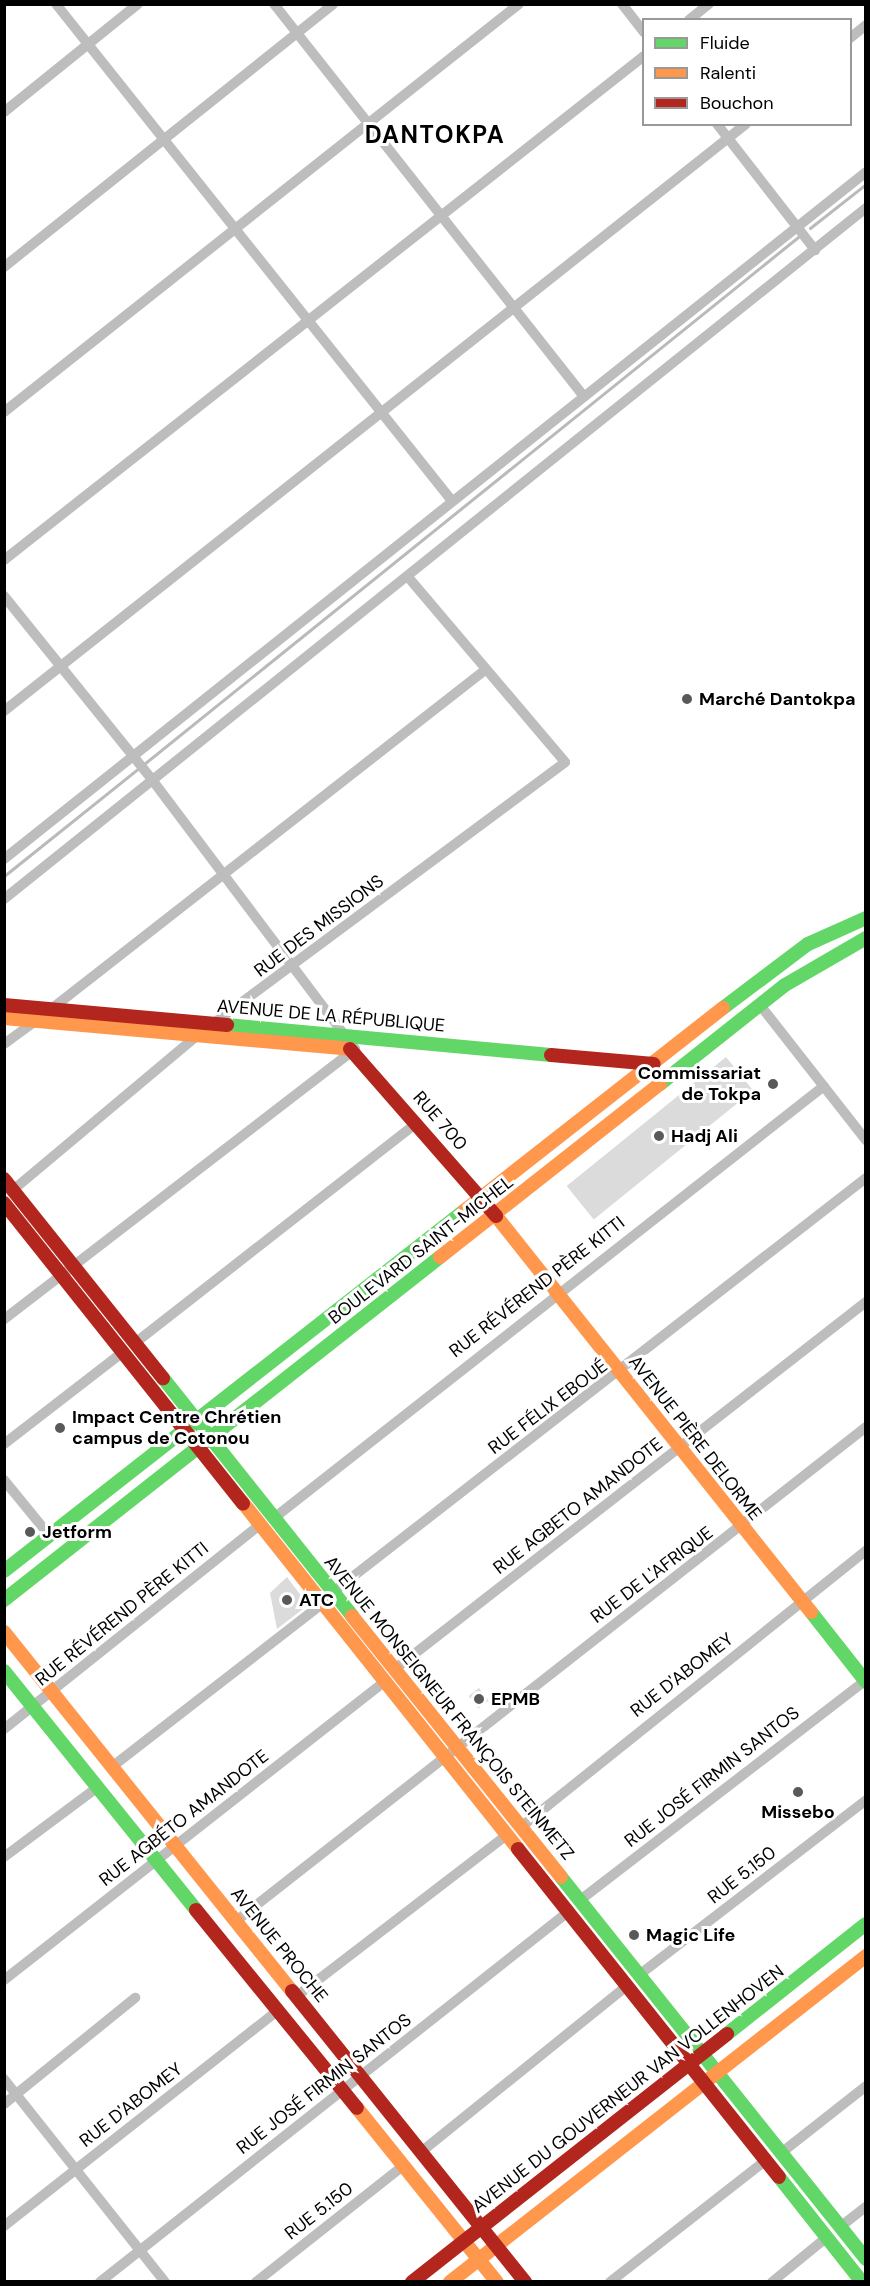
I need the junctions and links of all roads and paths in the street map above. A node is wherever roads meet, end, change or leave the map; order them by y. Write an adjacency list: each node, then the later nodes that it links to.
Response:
1 (56, 4): 13 (street)
2 (138, 4): 13 (street)
3 (274, 4): 11 (street)
4 (333, 4): 11 (street)
5 (519, 4): 16 (street)
6 (622, 4): 10 (street)
7 (708, 4): 8 (street)
8 (691, 18)
9 (866, 25): 12 (street)
10 (642, 29)
11 (296, 33): 16 (street); 20 (street)
12 (852, 36)
13 (88, 46): 15 (street); 20 (street)
14 (642, 58): 23 (street)
15 (4, 112)
16 (367, 123): 23 (street); 25 (street)
17 (718, 126): 19 (street)
18 (744, 126): 19 (street)
19 (728, 139): 24 (street); 28 (street)
20 (165, 141): 25 (street); 27 (street)
21 (866, 172): 24 (street)
22 (866, 208): 26 (street)
23 (440, 214): 28 (street); 29 (street)
24 (796, 226): 26 (street); 30 (street)
25 (235, 229): 29 (street); 31 (street)
26 (815, 250): 35 (street)
27 (4, 267)
28 (516, 310): 30 (street); 32 (street)
29 (308, 320): 32 (street); 34 (street)
30 (582, 394): 33 (street)
31 (4, 412)
32 (383, 415): 33 (street); 37 (street)
33 (452, 501): 40 (street)
34 (4, 560)
35 (408, 577): 38 (street); 41 (street)
36 (4, 596): 37 (street)
37 (61, 666): 39 (street); 40 (street)
38 (485, 670): 43 (street); 47 (street, RUE DES MISSIONS)
39 (4, 711)
40 (136, 759): 41 (street); 42 (street)
41 (152, 778): 43 (street); 44 (street)
42 (4, 859)
43 (224, 874): 47 (street); 50 (street)
44 (4, 898)
45 (866, 918): 58 (main road, BOULEVARD SAINT-MICHEL)
46 (866, 938): 49 (main road, BOULEVARD SAINT-MICHEL)
47 (293, 966): 53 (street, RUE DES MISSIONS); 55 (street)
48 (4, 1005): 50 (main road, AVENUE DE LA RÉPUBLIQUE)
49 (760, 1005): 59 (street); 66 (main road, BOULEVARD SAINT-MICHEL)
50 (52, 1009): 52 (street); 53 (main road, AVENUE DE LA RÉPUBLIQUE)
51 (4, 1018): 52 (main road, AVENUE DE LA RÉPUBLIQUE)
52 (36, 1021): 54 (main road, AVENUE DE LA RÉPUBLIQUE); 56 (street)
53 (213, 1024): 54 (street, RUE DES MISSIONS); 55 (main road, AVENUE DE LA RÉPUBLIQUE)
54 (198, 1035): 57 (main road, AVENUE DE LA RÉPUBLIQUE); 63 (street, RUE DES MISSIONS)
55 (344, 1036): 57 (street); 58 (main road, AVENUE DE LA RÉPUBLIQUE)
56 (4, 1044)
57 (355, 1049): 60 (main road, RUE 700); 67 (street)
58 (654, 1064): 64 (main road, BOULEVARD SAINT-MICHEL)
59 (824, 1086): 61 (street); 69 (street, RUE RÉVÉREND PÈRE KITTI)
60 (417, 1123): 64 (main road, RUE 700); 72 (street)
61 (866, 1140)
62 (866, 1178): 74 (street, RUE FÉLIX EBOUÉ)
63 (9, 1185): 67 (main road, AVENUE MONSEIGNEUR FRANÇOIS STEINMETZ)
64 (481, 1196): 66 (main road, RUE 700); 75 (main road, BOULEVARD SAINT-MICHEL)
65 (4, 1203): 68 (main road, AVENUE MONSEIGNEUR FRANÇOIS STEINMETZ)
66 (496, 1216): 69 (main road, AVENUE PIÈRE DELORME); 78 (main road, BOULEVARD SAINT-MICHEL)
67 (72, 1265): 68 (street); 72 (main road, AVENUE MONSEIGNEUR FRANÇOIS STEINMETZ)
68 (61, 1274): 71 (street); 73 (main road, AVENUE MONSEIGNEUR FRANÇOIS STEINMETZ)
69 (557, 1292): 74 (main road, AVENUE PIÈRE DELORME); 83 (street, RUE RÉVÉREND PÈRE KITTI)
70 (866, 1302): 81 (street, RUE AGBETO AMANDOTE)
71 (4, 1319)
72 (135, 1343): 75 (main road, AVENUE MONSEIGNEUR FRANÇOIS STEINMETZ)
73 (123, 1352): 77 (main road, AVENUE MONSEIGNEUR FRANÇOIS STEINMETZ); 79 (street)
74 (621, 1372): 81 (main road, AVENUE PIÈRE DELORME); 89 (street, RUE FÉLIX EBOUÉ)
75 (195, 1418): 77 (main road, BOULEVARD SAINT-MICHEL); 78 (main road, AVENUE MONSEIGNEUR FRANÇOIS STEINMETZ)
76 (866, 1427): 85 (street, RUE DE L'AFRIQUE)
77 (183, 1428): 80 (main road, AVENUE MONSEIGNEUR FRANÇOIS STEINMETZ); 86 (main road, BOULEVARD SAINT-MICHEL)
78 (210, 1437): 80 (main road, BOULEVARD SAINT-MICHEL); 83 (main road, AVENUE MONSEIGNEUR FRANÇOIS STEINMETZ)
79 (4, 1444)
80 (198, 1447): 84 (main road, AVENUE MONSEIGNEUR FRANÇOIS STEINMETZ); 90 (main road, BOULEVARD SAINT-MICHEL)
81 (680, 1448): 85 (main road, AVENUE PIÈRE DELORME); 94 (street, RUE AGBETO AMANDOTE)
82 (4, 1480): 86 (street)
83 (274, 1518): 89 (main road, AVENUE MONSEIGNEUR FRANÇOIS STEINMETZ)
84 (260, 1525): 92 (main road, AVENUE MONSEIGNEUR FRANÇOIS STEINMETZ); 98 (street, RUE RÉVÉREND PÈRE KITTI)
85 (743, 1527): 91 (main road, AVENUE PIÈRE DELORME); 101 (street, RUE DE L'AFRIQUE)
86 (49, 1535): 88 (main road, BOULEVARD SAINT-MICHEL)
87 (866, 1551): 91 (street, RUE D'ABOMEY)
88 (4, 1571)
89 (333, 1592): 94 (main road, AVENUE MONSEIGNEUR FRANÇOIS STEINMETZ)
90 (4, 1600)
91 (802, 1602): 97 (main road, AVENUE PIÈRE DELORME); 106 (street, RUE D'ABOMEY)
92 (322, 1603): 96 (main road, AVENUE MONSEIGNEUR FRANÇOIS STEINMETZ); 103 (street)
93 (4, 1632): 98 (main road, AVENUE PROCHE)
94 (395, 1669): 101 (main road, AVENUE MONSEIGNEUR FRANÇOIS STEINMETZ)
95 (4, 1671): 99 (main road)
96 (385, 1681): 102 (main road, AVENUE MONSEIGNEUR FRANÇOIS STEINMETZ); 108 (street, RUE AGBÉTO AMANDOTE)
97 (865, 1681): 111 (street, RUE JOSÉ FIRMIN SANTOS)
98 (52, 1691): 99 (street, RUE RÉVÉREND PÈRE KITTI); 103 (main road, AVENUE PROCHE)
99 (33, 1707): 100 (street, RUE RÉVÉREND PÈRE KITTI); 104 (main road)
100 (4, 1730)
101 (456, 1746): 102 (street, RUE DE L'AFRIQUE); 106 (main road, AVENUE MONSEIGNEUR FRANÇOIS STEINMETZ)
102 (444, 1755): 107 (main road, AVENUE MONSEIGNEUR FRANÇOIS STEINMETZ); 113 (street, RUE DE L'AFRIQUE)
103 (113, 1766): 108 (main road, AVENUE PROCHE)
104 (98, 1787): 109 (street); 110 (main road)
105 (866, 1800): 116 (street, RUE 5.150)
106 (521, 1827): 111 (main road, AVENUE MONSEIGNEUR FRANÇOIS STEINMETZ)
107 (507, 1835): 112 (main road, AVENUE MONSEIGNEUR FRANÇOIS STEINMETZ); 119 (street)
108 (176, 1845): 110 (street, RUE AGBÉTO AMANDOTE); 113 (main road, AVENUE PROCHE)
109 (4, 1857)
110 (157, 1860): 117 (street, RUE AGBÉTO AMANDOTE); 121 (main road)
111 (579, 1900): 116 (main road, AVENUE MONSEIGNEUR FRANÇOIS STEINMETZ)
112 (568, 1912): 118 (main road, AVENUE MONSEIGNEUR FRANÇOIS STEINMETZ); 125 (street, RUE JOSÉ FIRMIN SANTOS)
113 (236, 1921): 119 (main road, AVENUE PROCHE)
114 (866, 1924): 122 (main road, AVENUE DU GOUVERNEUR VAN VOLLENHOVEN)
115 (866, 1956): 124 (main road)
116 (639, 1975): 122 (main road, AVENUE MONSEIGNEUR FRANÇOIS STEINMETZ)
117 (4, 1980)
118 (627, 1986): 123 (main road, AVENUE MONSEIGNEUR FRANÇOIS STEINMETZ); 132 (street)
119 (297, 1996): 125 (main road, AVENUE PROCHE)
120 (135, 1998): 130 (street)
121 (278, 2010): 129 (main road); 136 (street, RUE D'ABOMEY)
122 (702, 2054): 123 (main road, AVENUE DU GOUVERNEUR VAN VOLLENHOVEN); 124 (main road, AVENUE MONSEIGNEUR FRANÇOIS STEINMETZ)
123 (689, 2064): 127 (main road, AVENUE MONSEIGNEUR FRANÇOIS STEINMETZ); 140 (main road, AVENUE DU GOUVERNEUR VAN VOLLENHOVEN)
124 (716, 2072): 127 (main road); 133 (main road, AVENUE MONSEIGNEUR FRANÇOIS STEINMETZ)
125 (360, 2076): 129 (street, RUE JOSÉ FIRMIN SANTOS); 132 (main road, AVENUE PROCHE)
126 (4, 2079): 130 (street)
127 (704, 2082): 134 (main road, AVENUE MONSEIGNEUR FRANÇOIS STEINMETZ); 143 (main road)
128 (866, 2086): 133 (street)
129 (342, 2090): 135 (main road); 144 (street, RUE JOSÉ FIRMIN SANTOS)
130 (16, 2094): 131 (street); 136 (street)
131 (4, 2104)
132 (421, 2152): 140 (main road, AVENUE PROCHE)
133 (781, 2153): 139 (main road, AVENUE MONSEIGNEUR FRANÇOIS STEINMETZ)
134 (766, 2160): 141 (main road, AVENUE MONSEIGNEUR FRANÇOIS STEINMETZ); 154 (street)
135 (403, 2166): 142 (main road); 149 (street, RUE 5.150)
136 (76, 2169): 138 (street, RUE D'ABOMEY); 144 (street)
137 (866, 2207): 139 (street)
138 (4, 2226)
139 (840, 2227): 145 (main road, AVENUE MONSEIGNEUR FRANÇOIS STEINMETZ)
140 (482, 2228): 142 (main road, AVENUE DU GOUVERNEUR VAN VOLLENHOVEN); 143 (main road, AVENUE PROCHE)
141 (826, 2237): 155 (street); 156 (main road, AVENUE MONSEIGNEUR FRANÇOIS STEINMETZ)
142 (464, 2241): 146 (main road); 150 (main road, AVENUE DU GOUVERNEUR VAN VOLLENHOVEN)
143 (497, 2247): 146 (main road); 153 (main road, AVENUE PROCHE)
144 (140, 2250): 147 (street, RUE JOSÉ FIRMIN SANTOS); 148 (street)
145 (866, 2259)
146 (479, 2260): 151 (main road); 152 (main road)
147 (100, 2282)
148 (165, 2282)
149 (256, 2282)
150 (412, 2282)
151 (450, 2282)
152 (497, 2282)
153 (525, 2282)
154 (610, 2282)
155 (772, 2282)
156 (862, 2282)

